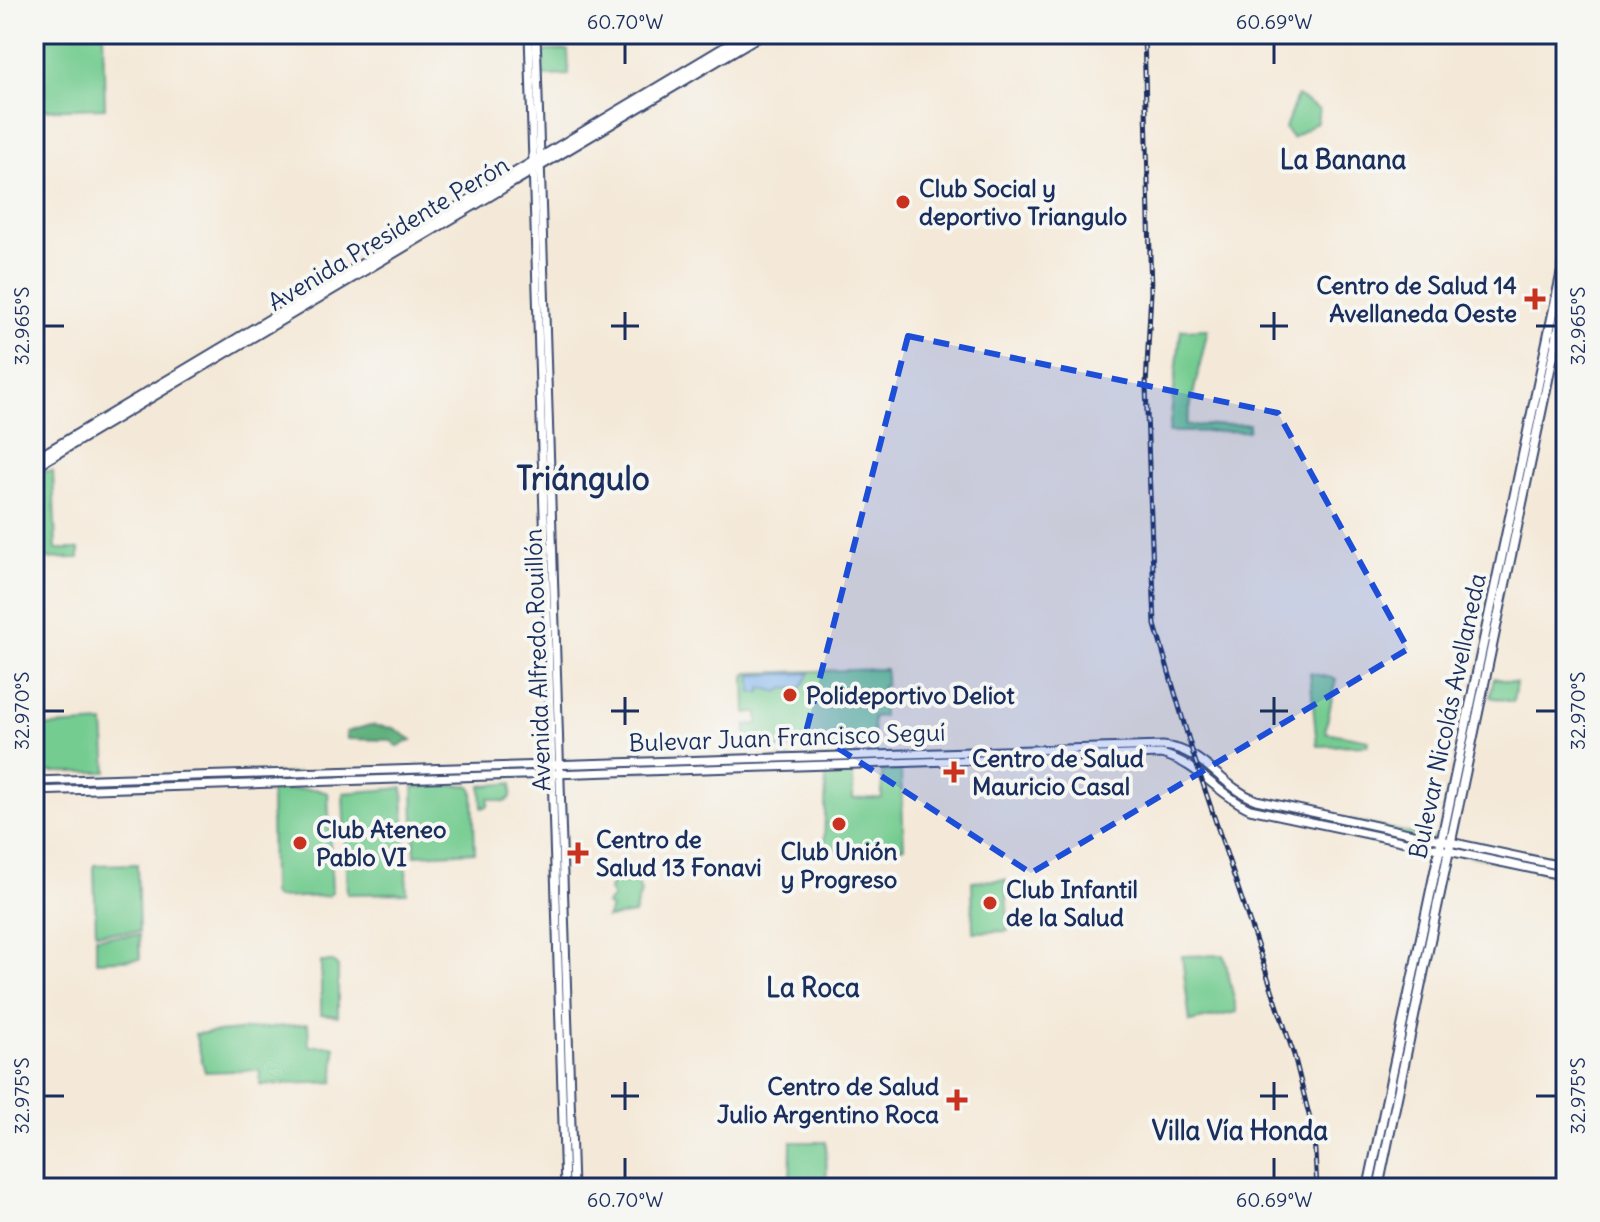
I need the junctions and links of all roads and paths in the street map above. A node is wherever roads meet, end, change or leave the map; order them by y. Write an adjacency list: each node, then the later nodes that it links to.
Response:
1 (529, 34): 5 (main road, Avenida Alfredo Rouillón)
2 (536, 34): 5 (main road, Avenida Alfredo Rouillón)
3 (747, 34): 5 (main road, Avenida Presidente Perón)
4 (762, 34): 5 (main road, Avenida Presidente Perón)
5 (536, 164): 8 (main road, Avenida Presidente Perón); 9 (main road, Avenida Presidente Perón); 10 (main road, Avenida Alfredo Rouillón)
6 (1566, 252): 14 (main road, Bulevar Nicolás Avellaneda)
7 (1566, 294): 14 (main road, Bulevar Nicolás Avellaneda)
8 (34, 460)
9 (34, 467)
10 (557, 765): 11 (main road, Avenida Alfredo Rouillón); 12 (main road, Bulevar Juan Francisco Seguí); 14 (main road, Bulevar Juan Francisco Seguí)
11 (557, 775): 13 (main road, Bulevar Juan Francisco Seguí); 14 (main road, Bulevar Juan Francisco Seguí); 17 (main road, Avenida Alfredo Rouillón); 18 (main road, Avenida Alfredo Rouillón)
12 (34, 781)
13 (34, 791)
14 (1445, 846): 15 (main road, Bulevar Juan Francisco Seguí); 16 (main road, Bulevar Juan Francisco Seguí); 19 (main road, Bulevar Nicolás Avellaneda); 20 (main road, Bulevar Nicolás Avellaneda)
15 (1566, 867)
16 (1566, 876)
17 (565, 1188)
18 (573, 1188)
19 (1368, 1188)
20 (1378, 1188)

